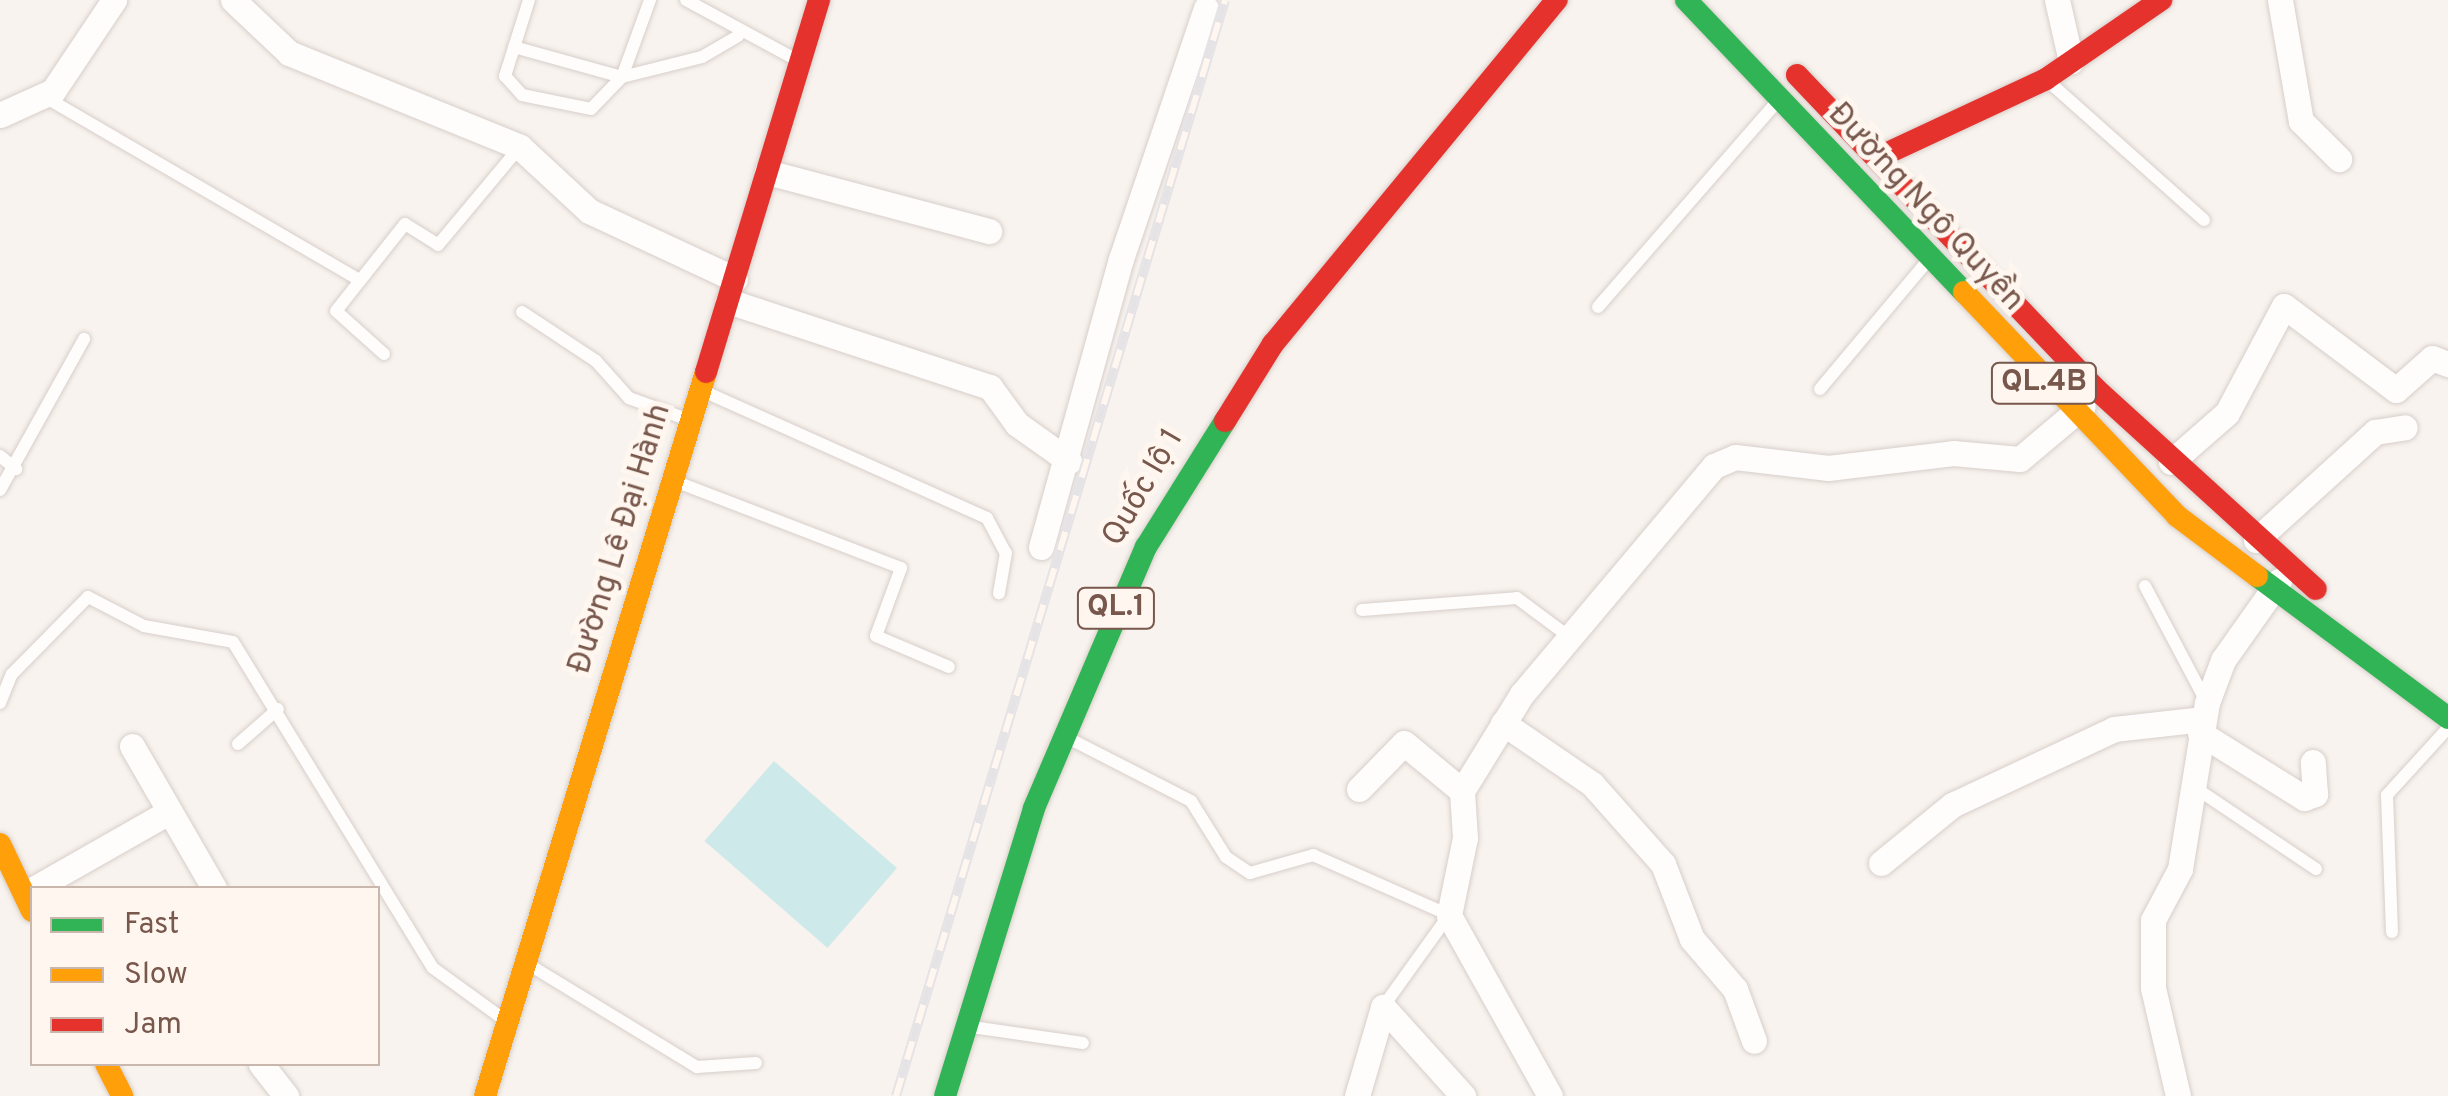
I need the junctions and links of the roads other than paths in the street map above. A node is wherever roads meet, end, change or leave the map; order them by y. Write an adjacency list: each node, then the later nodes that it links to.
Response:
1 (114, 0): 20 (street)
2 (233, 0): 23 (street)
3 (529, 0): 15 (lane)
4 (650, 0): 18 (lane)
5 (686, 0): 14 (lane)
6 (819, 0): 17 (main road, Đường Lê Đại Hành)
7 (1557, 0): 66 (main road, Quốc lộ 1 / QL.1)
8 (1686, 0): 21 (main road, Đường Ngô Quyền / QL.4B)
9 (1722, 0): 24 (main road, Đường Ngô Quyền / QL.4B)
10 (2057, 0): 16 (street)
11 (2161, 0): 16 (main road)
12 (2280, 0): 25 (street)
13 (1206, 8): 45 (street)
14 (738, 36): 17 (lane); 18 (lane)
15 (514, 47): 18 (lane); 18 (lane)
16 (2071, 61): 19 (main road)
17 (800, 62): 26 (main road, Đường Lê Đại Hành)
18 (622, 77)
19 (2046, 79): 24 (main road); 28 (lane)
20 (41, 95): 22 (street); 31 (lane)
21 (1778, 100): 27 (main road, Đường Ngô Quyền / QL.4B); 33 (lane)
22 (0, 115)
23 (520, 147): 31 (lane); 32 (street)
24 (1878, 157): 27 (main road); 39 (main road, Đường Ngô Quyền / QL.4B)
25 (2339, 158)
26 (767, 172): 29 (street); 32 (main road, Đường Lê Đại Hành)
27 (1856, 179): 30 (main road, Đường Ngô Quyền / QL.4B)
28 (2204, 220)
29 (990, 230)
30 (1929, 259): 38 (lane); 41 (main road, Đường Ngô Quyền / QL.4B)
31 (358, 280): 36 (lane)
32 (732, 290): 40 (main road, Đường Lê Đại Hành); 45 (street)
33 (1598, 306)
34 (522, 312): 42 (lane)
35 (84, 340): 47 (lane)
36 (384, 354)
37 (2448, 364): 46 (street)
38 (1820, 389)
39 (2096, 389): 41 (street); 46 (main road, Đường Ngô Quyền / QL.4B)
40 (701, 390): 42 (main road, Đường Lê Đại Hành); 54 (lane)
41 (2075, 417): 55 (main road, Đường Ngô Quyền / QL.4B); 57 (street)
42 (691, 421): 48 (main road, Đường Lê Đại Hành)
43 (2405, 427): 50 (street)
44 (0, 456): 47 (lane)
45 (1070, 461): 51 (street)
46 (2171, 462): 50 (main road, Đường Ngô Quyền / QL.4B)
47 (16, 469): 49 (lane)
48 (673, 481): 58 (lane); 82 (main road, Đường Lê Đại Hành)
49 (0, 490)
50 (2256, 540): 52 (main road, Đường Ngô Quyền / QL.4B)
51 (1041, 548)
52 (2287, 568): 55 (street); 59 (main road, Đường Ngô Quyền / QL.4B)
53 (2146, 586): 62 (lane)
54 (999, 592)
55 (2271, 594): 62 (street); 63 (main road, Đường Ngô Quyền / QL.4B)
56 (1362, 610): 57 (lane)
57 (1568, 636): 64 (street)
58 (950, 666)
59 (2434, 673)
60 (0, 703): 61 (lane)
61 (278, 709): 67 (lane); 84 (lane)
62 (2203, 718): 69 (street); 70 (street); 75 (street)
63 (2448, 718)
64 (1503, 723): 72 (street); 86 (street)
65 (2448, 728): 81 (lane)
66 (1061, 735): 80 (lane); 85 (main road, Quốc lộ 1 / QL.1)
67 (238, 744)
68 (132, 746): 73 (street)
69 (2313, 762)
70 (2192, 786): 76 (lane); 98 (street)
71 (1359, 789): 72 (street)
72 (1462, 791): 80 (street)
73 (169, 812): 77 (street); 78 (street)
74 (0, 844): 79 (main road)
75 (1881, 863)
76 (2316, 869)
77 (47, 886)
78 (213, 886)
79 (30, 894)
80 (1449, 916): 83 (lane); 97 (street)
81 (2392, 932)
82 (526, 963): 84 (main road, Đường Lê Đại Hành); 88 (lane)
83 (1382, 1007): 95 (street); 96 (street)
84 (508, 1022): 93 (main road, Đường Lê Đại Hành)
85 (965, 1025): 87 (lane); 94 (main road, Quốc lộ 1 / QL.1)
86 (1754, 1041)
87 (1083, 1043)
88 (756, 1063)
89 (107, 1066): 91 (main road)
90 (262, 1066): 92 (street)
91 (122, 1096)
92 (286, 1096)
93 (485, 1096)
94 (945, 1096)
95 (1357, 1096)
96 (1464, 1096)
97 (1550, 1096)
98 (2178, 1096)

